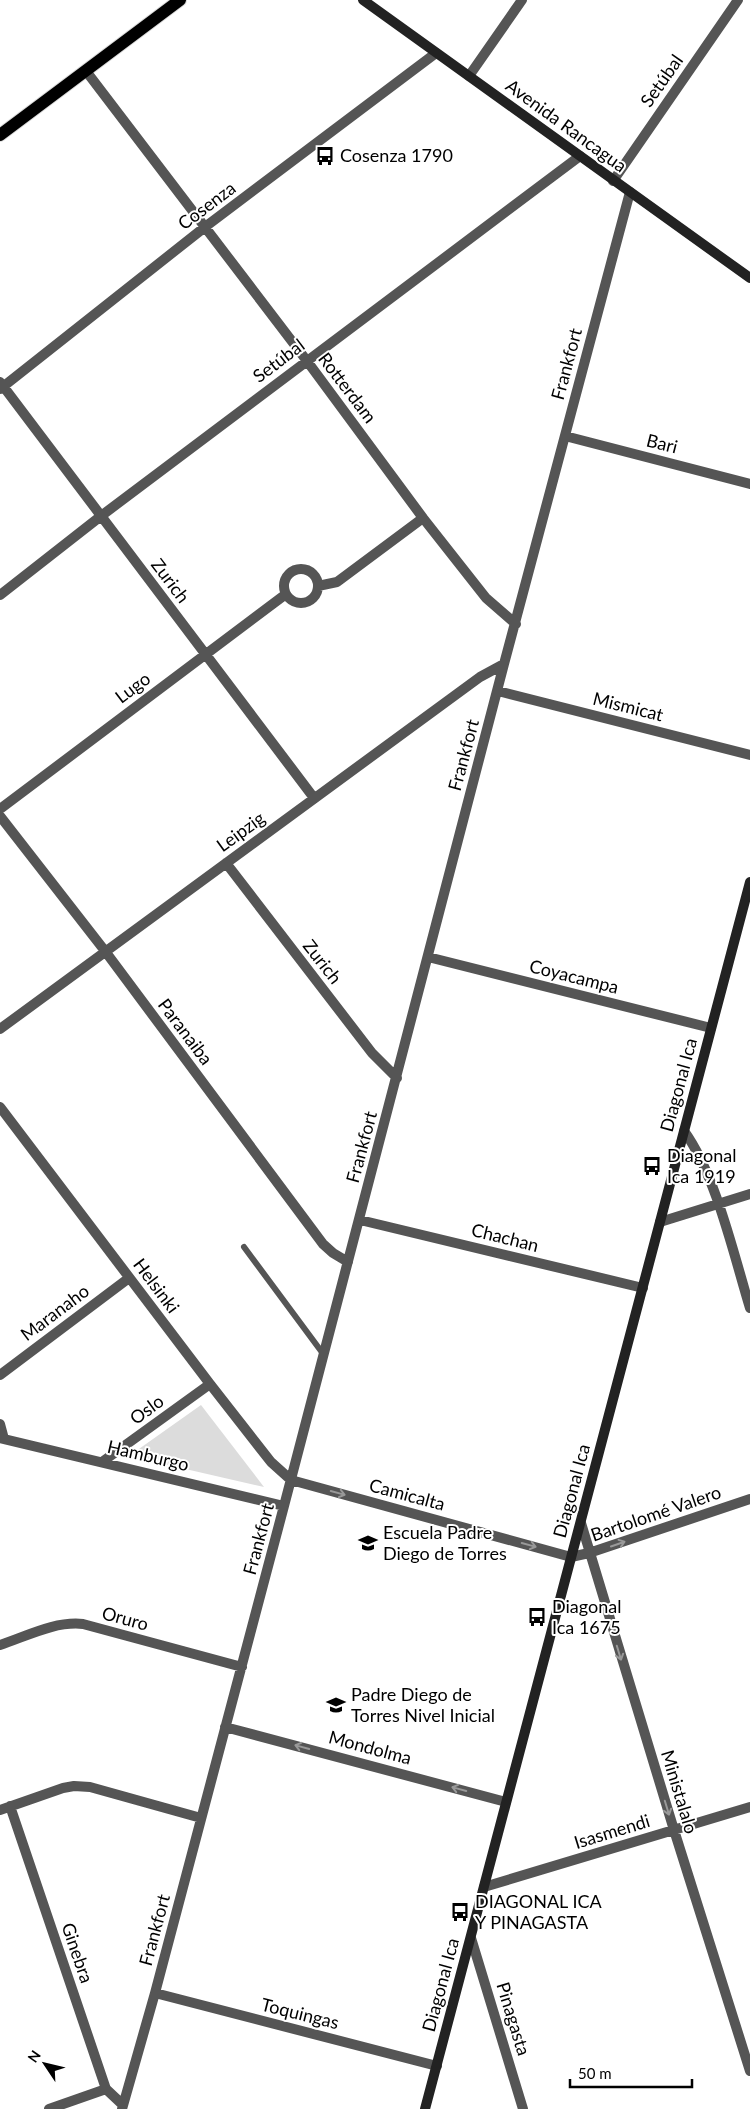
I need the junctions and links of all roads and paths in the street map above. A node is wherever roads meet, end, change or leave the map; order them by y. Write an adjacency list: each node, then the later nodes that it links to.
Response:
1 (180, 0): 6 (main road)
2 (363, 0): 5 (main road, Avenida Rancagua)
3 (522, 0): 7 (street)
4 (738, 0): 10 (street, Setúbal)
5 (436, 53): 7 (main road, Avenida Rancagua); 12 (street, Cosenza)
6 (86, 71): 8 (main road); 12 (street, Rotterdam)
7 (469, 76): 9 (main road, Avenida Rancagua)
8 (1, 133)
9 (580, 156): 10 (main road, Avenida Rancagua); 14 (street, Setúbal)
10 (613, 181): 11 (main road, Avenida Rancagua)
11 (630, 192): 13 (main road, Avenida Rancagua); 16 (street, Frankfort)
12 (205, 227): 14 (street, Rotterdam); 15 (street, Cosenza)
13 (750, 278)
14 (307, 361): 18 (street, Setúbal); 19 (street, Rotterdam)
15 (1, 386): 18 (street, Zurich)
16 (565, 436): 17 (street, Bari); 23 (street, Frankfort)
17 (750, 484)
18 (101, 516): 22 (street, Setúbal); 24 (street, Zurich)
19 (423, 518): 20 (street); 23 (street, Rotterdam)
20 (318, 586): 21 (street); 21 (street)
21 (286, 594): 24 (street, Lugo)
22 (0, 595)
23 (516, 624): 25 (street, Frankfort)
24 (205, 654): 28 (street, Zurich); 29 (street, Lugo)
25 (504, 664): 26 (street, Frankfort); 28 (street, Leipzig)
26 (498, 691): 27 (street, Mismicat); 34 (street, Frankfort)
27 (750, 755)
28 (314, 798): 31 (street, Leipzig)
29 (0, 809)
30 (0, 816): 33 (street, Paranaiba)
31 (226, 863): 33 (street, Leipzig); 37 (street, Zurich)
32 (750, 882): 35 (main road, Diagonal Ica)
33 (105, 952): 36 (street, Leipzig); 45 (street, Paranaiba)
34 (428, 957): 35 (street, Coyacampa); 37 (street, Frankfort)
35 (711, 1028): 39 (main road, Diagonal Ica)
36 (0, 1029)
37 (397, 1078): 42 (street, Frankfort)
38 (0, 1107): 46 (street, Helsinki)
39 (684, 1131): 41 (street); 43 (main road, Diagonal Ica)
40 (750, 1194): 41 (street)
41 (718, 1205): 43 (street); 48 (street)
42 (360, 1220): 45 (street, Frankfort); 47 (street, Chachan)
43 (660, 1222): 47 (main road, Diagonal Ica)
44 (244, 1247): 49 (lane)
45 (348, 1262): 49 (street, Frankfort)
46 (129, 1278): 50 (street, Maranaho); 51 (street, Helsinki)
47 (643, 1288): 58 (main road, Diagonal Ica)
48 (750, 1308)
49 (324, 1355): 55 (street, Frankfort)
50 (0, 1375)
51 (210, 1384): 54 (street, Oslo); 55 (street, Helsinki)
52 (0, 1424): 53 (street, Hamburgo)
53 (2, 1439): 54 (street, Hamburgo)
54 (102, 1462): 57 (street, Hamburgo)
55 (291, 1480): 57 (street, Frankfort); 60 (street, Camicalta, one-way to 60)
56 (750, 1499): 59 (street, Bartolomé Valero, one-way to 56)
57 (284, 1506): 62 (street, Frankfort)
58 (581, 1522): 59 (street, Ministalalo); 60 (main road, Diagonal Ica)
59 (589, 1554): 60 (street, Bartolomé Valero); 69 (street, Ministalalo, one-way to 69)
60 (571, 1557): 64 (main road, Diagonal Ica)
61 (0, 1645): 62 (street, Oruro)
62 (242, 1667): 63 (street, Frankfort)
63 (226, 1727): 64 (street, Mondolma, one-way to 63); 68 (street, Frankfort)
64 (506, 1802): 70 (main road, Diagonal Ica)
65 (10, 1806): 67 (street); 68 (street); 75 (street, Ginebra)
66 (750, 1807): 69 (street, Isasmendi)
67 (0, 1810)
68 (201, 1818): 72 (street, Frankfort)
69 (674, 1830): 70 (street, Isasmendi); 74 (street, Ministalalo)
70 (484, 1887): 71 (main road, Diagonal Ica)
71 (471, 1938): 73 (main road, Diagonal Ica); 79 (street, Pinagasta)
72 (155, 1993): 73 (street, Toquingas); 76 (street, Frankfort)
73 (437, 2066): 78 (main road, Diagonal Ica)
74 (750, 2071)
75 (106, 2089): 76 (street, Ginebra); 77 (street)
76 (122, 2107)
77 (49, 2109)
78 (425, 2109)
79 (524, 2109)

